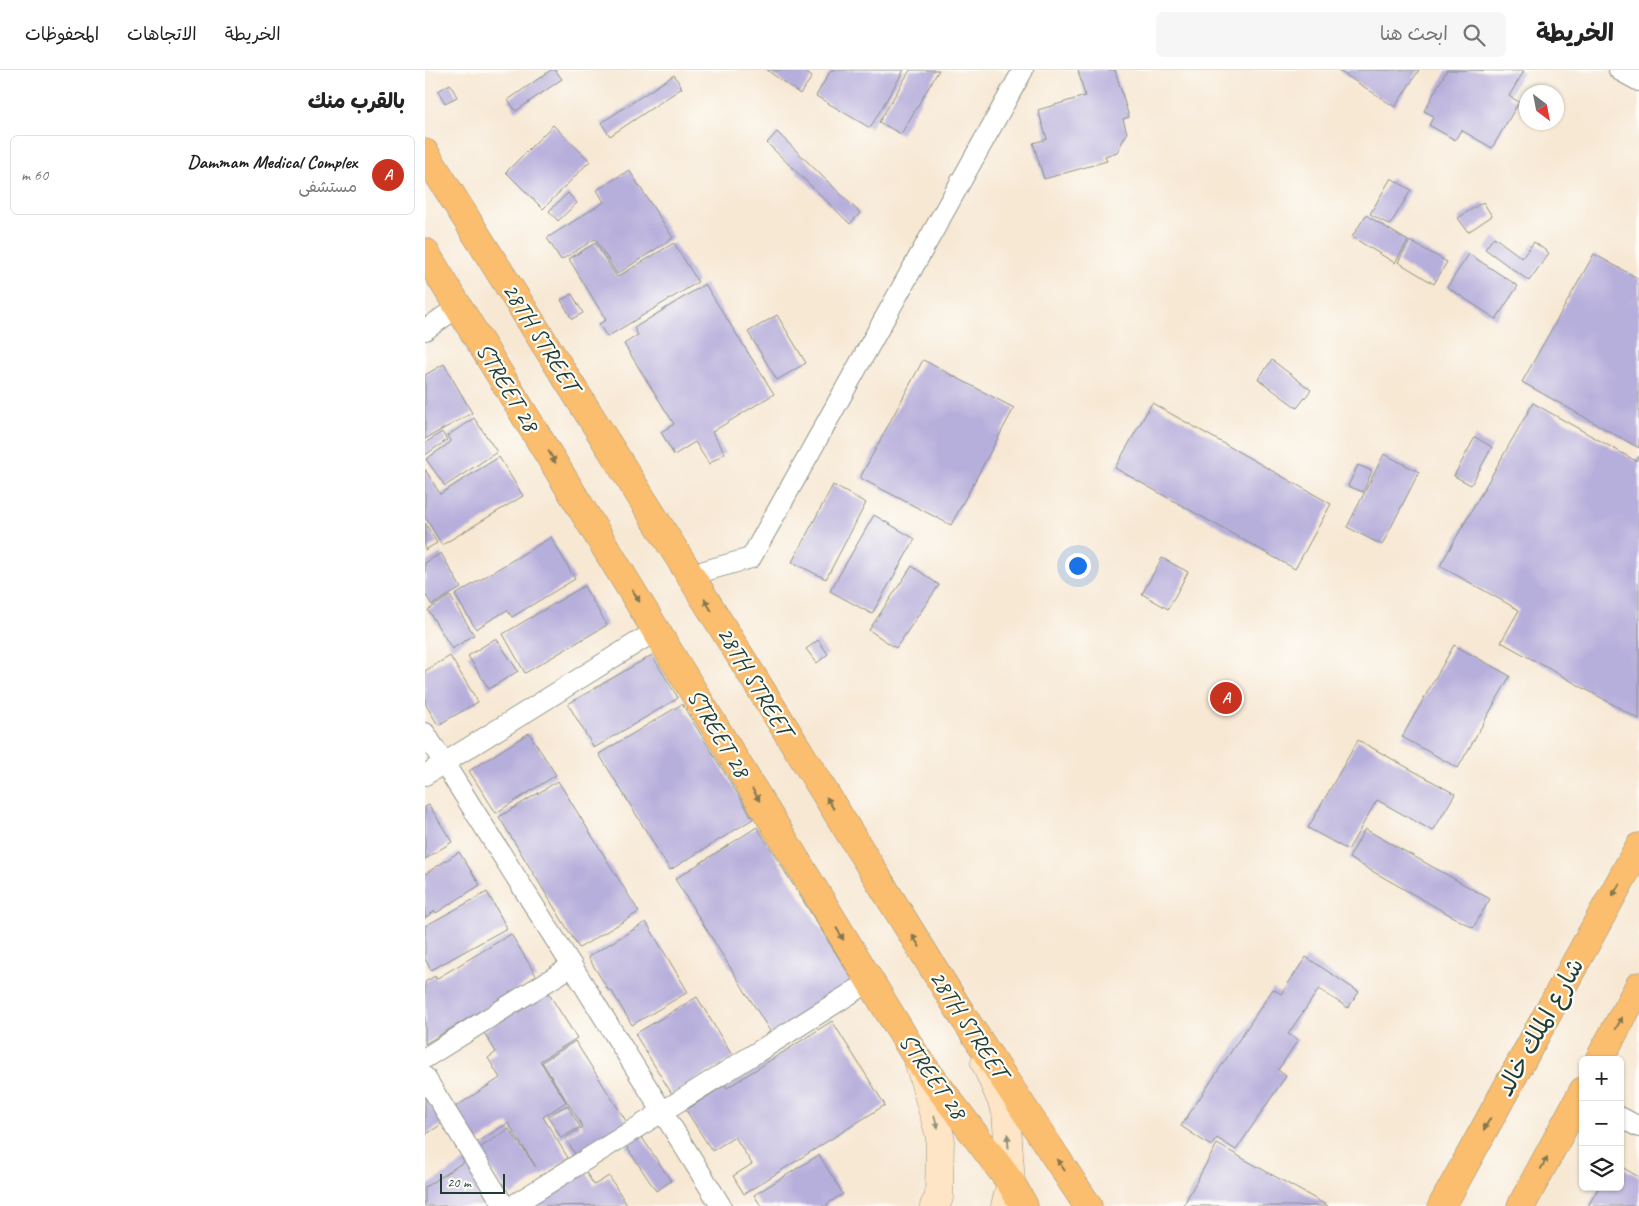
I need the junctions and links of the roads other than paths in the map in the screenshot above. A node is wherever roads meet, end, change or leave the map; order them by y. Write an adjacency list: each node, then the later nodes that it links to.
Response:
1 (1023, 70): 8 (street)
2 (1619, 70): 3 (street)
3 (1639, 81)
4 (425, 153): 8 (main road, 28TH STREET)
5 (425, 252): 6 (main road, STREET 28)
6 (459, 306): 7 (street); 9 (main road, STREET 28, one-way to 9)
7 (425, 330)
8 (690, 575): 17 (main road, 28TH STREET, one-way to 8)
9 (657, 630): 11 (street); 15 (main road, STREET 28, one-way to 15)
10 (425, 733): 11 (street)
11 (444, 764): 12 (street); 14 (street)
12 (425, 775)
13 (1639, 847): 32 (main road, شارع الملك خالد, one-way to 32)
14 (572, 966): 19 (street); 23 (street)
15 (869, 982): 20 (main road, STREET 28); 23 (street)
16 (1639, 986): 18 (main road, one-way to 16)
17 (966, 1021): 26 (street, one-way to 17); 31 (main road, 28TH STREET, one-way to 17)
18 (1601, 1056)
19 (425, 1058)
20 (917, 1058): 26 (main road, STREET 28); 30 (street, one-way to 30)
21 (425, 1077): 27 (street)
22 (1579, 1100): 33 (main road, one-way to 22)
23 (662, 1112): 28 (street); 29 (street)
24 (1624, 1119): 25 (street)
25 (1639, 1127)
26 (1013, 1198)
27 (504, 1206)
28 (512, 1206)
29 (721, 1206)
30 (934, 1206)
31 (1088, 1206)
32 (1442, 1206)
33 (1521, 1206)

